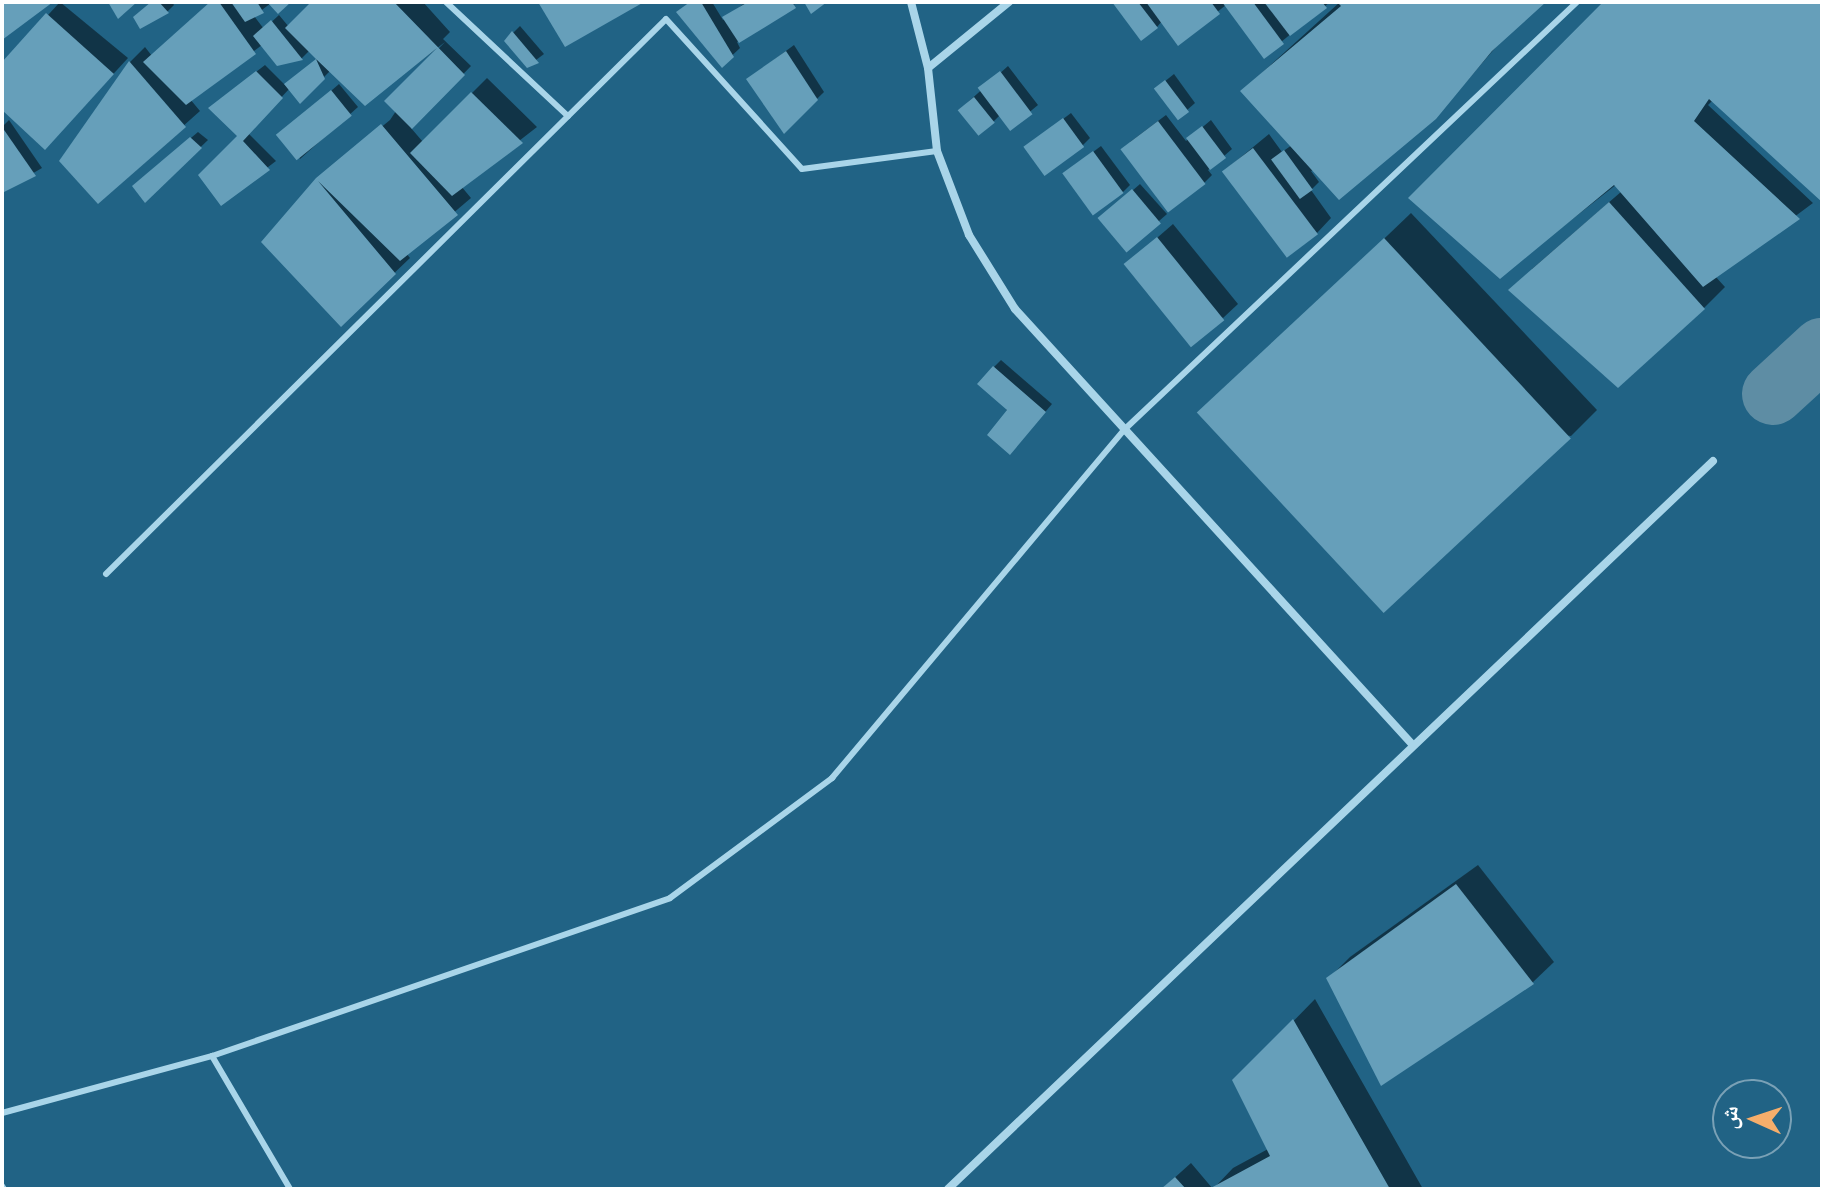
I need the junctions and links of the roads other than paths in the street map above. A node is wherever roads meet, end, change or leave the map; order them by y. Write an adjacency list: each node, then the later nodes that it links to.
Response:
1 (446, 2): 6 (lane)
2 (911, 2): 5 (street)
3 (1009, 2): 5 (street)
4 (1577, 2): 8 (lane)
5 (928, 68): 7 (street)
6 (568, 116): 7 (lane); 10 (lane)
7 (937, 151): 8 (street)
8 (1125, 429): 11 (street); 12 (lane)
9 (1713, 461): 11 (street)
10 (106, 574)
11 (1411, 743): 15 (street)
12 (212, 1056): 13 (lane); 14 (lane)
13 (2, 1113)
14 (290, 1189)
15 (948, 1189)

